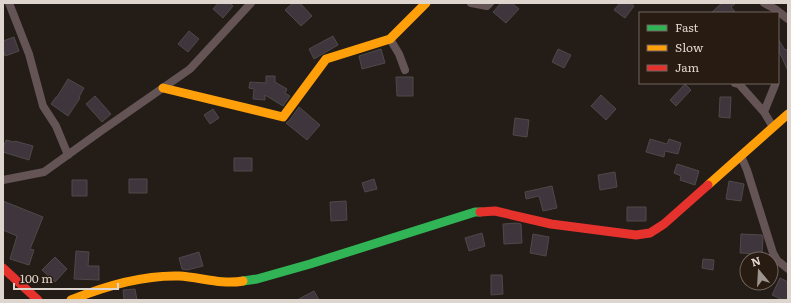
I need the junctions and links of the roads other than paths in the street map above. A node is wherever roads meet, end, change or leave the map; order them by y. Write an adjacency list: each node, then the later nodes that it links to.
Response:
1 (251, 3): 14 (street)
2 (426, 3): 10 (street)
3 (471, 3): 4 (street)
4 (490, 3)
5 (764, 3): 7 (street)
6 (7, 5): 18 (street)
7 (778, 12)
8 (779, 13): 9 (street)
9 (788, 19)
10 (390, 39): 11 (street); 14 (street)
11 (405, 70)
12 (739, 84): 15 (street)
13 (775, 85): 15 (street)
14 (163, 88): 18 (street)
15 (764, 112): 17 (street)
16 (788, 114): 17 (street)
17 (773, 127): 19 (street)
18 (68, 155): 20 (street)
19 (741, 156): 22 (street); 24 (street)
20 (3, 180)
21 (3, 268): 23 (street)
22 (788, 269)
23 (38, 300)
24 (71, 300)

